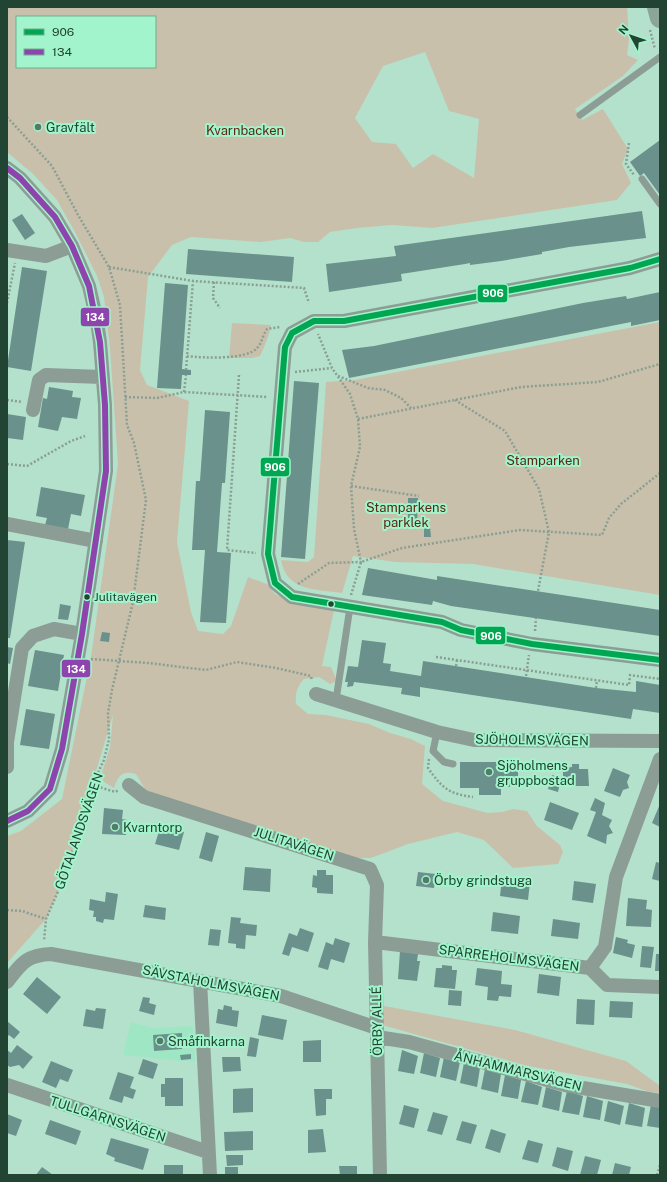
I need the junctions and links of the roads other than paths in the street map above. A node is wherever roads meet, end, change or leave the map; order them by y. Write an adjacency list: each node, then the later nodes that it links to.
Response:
1 (657, 7): 2 (street)
2 (655, 23)
3 (659, 58): 4 (lane)
4 (580, 115)
5 (7, 168): 8 (street)
6 (642, 179): 7 (lane)
7 (660, 204)
8 (72, 246): 9 (street); 11 (street)
9 (12, 253)
10 (660, 259): 15 (street)
11 (102, 377): 12 (street); 14 (street)
12 (33, 410)
13 (7, 524): 14 (street)
14 (96, 541): 16 (street)
15 (350, 607): 17 (street); 19 (lane)
16 (82, 634): 24 (street); 26 (street)
17 (660, 660)
18 (316, 694): 19 (street, SJÖHOLMSVÄGEN)
19 (336, 700): 20 (street, SJÖHOLMSVÄGEN)
20 (438, 732): 21 (street, SJÖHOLMSVÄGEN); 23 (lane)
21 (660, 741)
22 (660, 760): 29 (street)
23 (453, 764)
24 (7, 767)
25 (129, 784): 27 (street, JULITAVÄGEN)
26 (7, 821)
27 (370, 869): 28 (street, ÖRBY ALLÉ)
28 (375, 942): 29 (street, SPARREHOLMSVÄGEN); 33 (street, ÖRBY ALLÉ)
29 (590, 968): 32 (street, SPARREHOLMSVÄGEN)
30 (200, 981): 31 (street, SÄVSTAHOLMSVÄGEN); 33 (street, SÄVSTAHOLMSVÄGEN); 36 (street)
31 (7, 982)
32 (660, 987)
33 (377, 1033): 35 (street, ÅNHAMMARSVÄGEN); 38 (street, ÖRBY ALLÉ)
34 (7, 1085): 36 (street, TULLGARNSVÄGEN)
35 (660, 1100)
36 (208, 1152): 37 (street)
37 (210, 1175)
38 (380, 1175)

